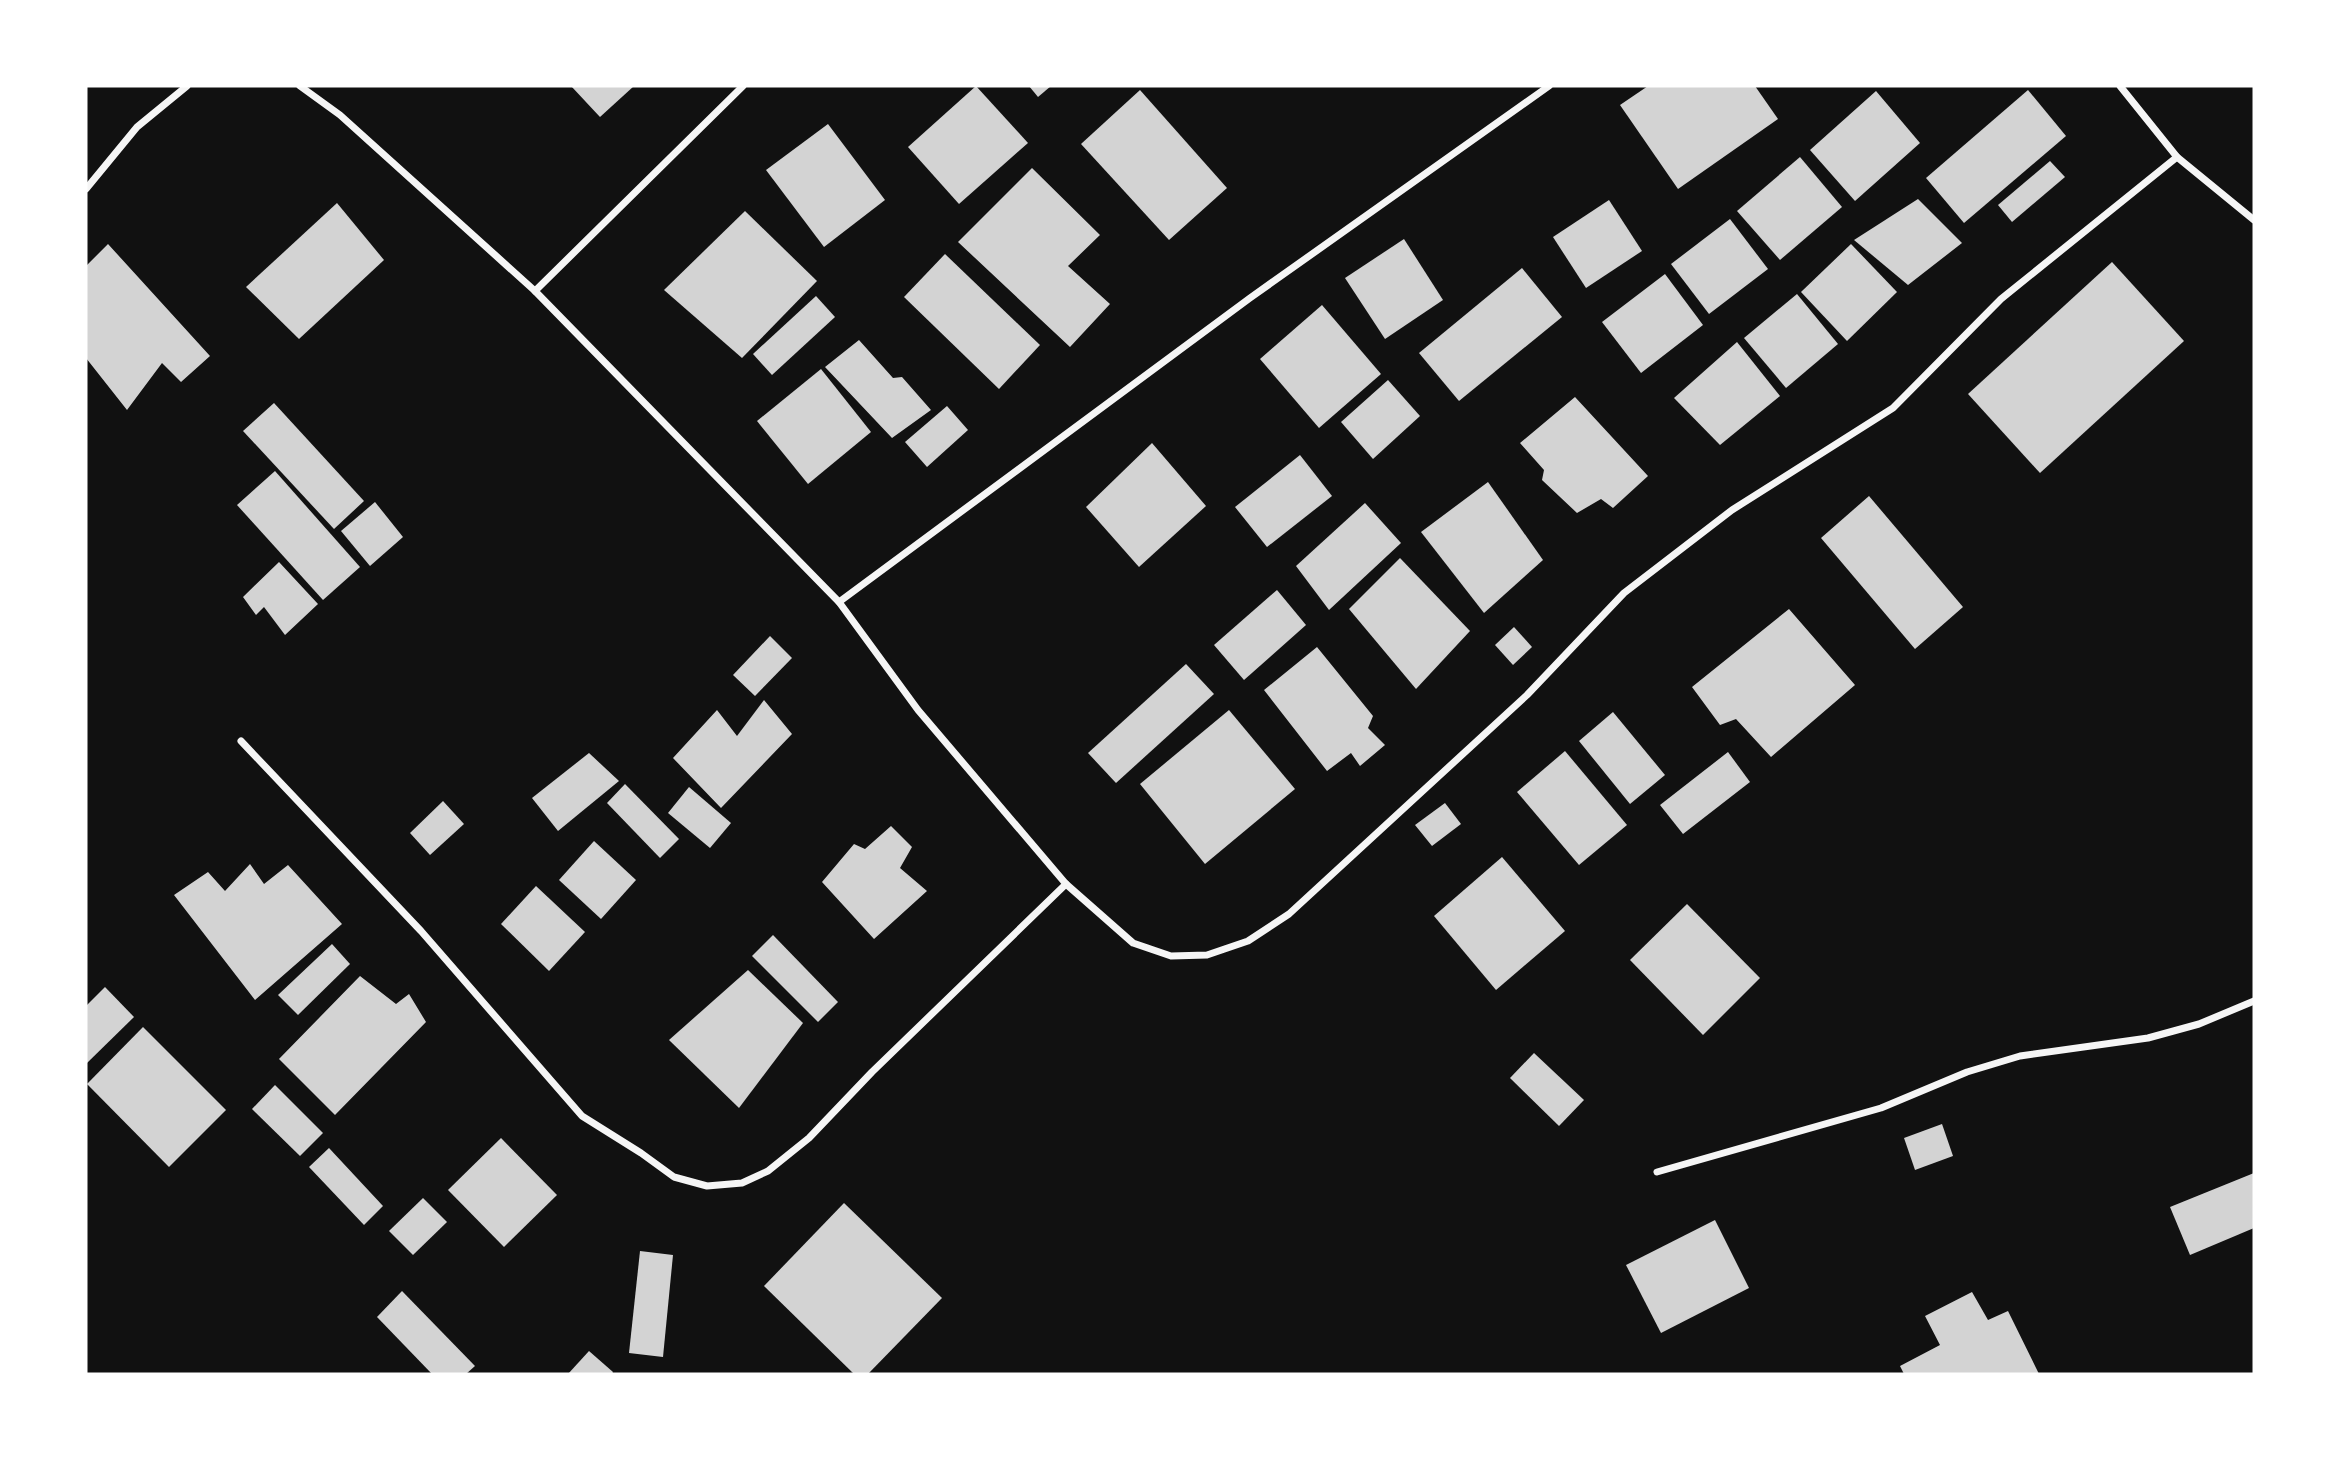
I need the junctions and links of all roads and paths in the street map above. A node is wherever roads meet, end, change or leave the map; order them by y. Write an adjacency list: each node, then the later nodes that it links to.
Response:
1 (187, 86): 7 (street)
2 (300, 86): 9 (street)
3 (743, 86): 9 (street)
4 (1549, 86): 10 (street)
5 (2120, 86): 6 (street)
6 (2177, 157): 8 (street); 12 (street)
7 (86, 190)
8 (2254, 220)
9 (534, 291): 10 (street)
10 (839, 602): 12 (street)
11 (241, 741): 12 (street)
12 (1066, 884)
13 (2254, 1001): 14 (street)
14 (1657, 1172)

